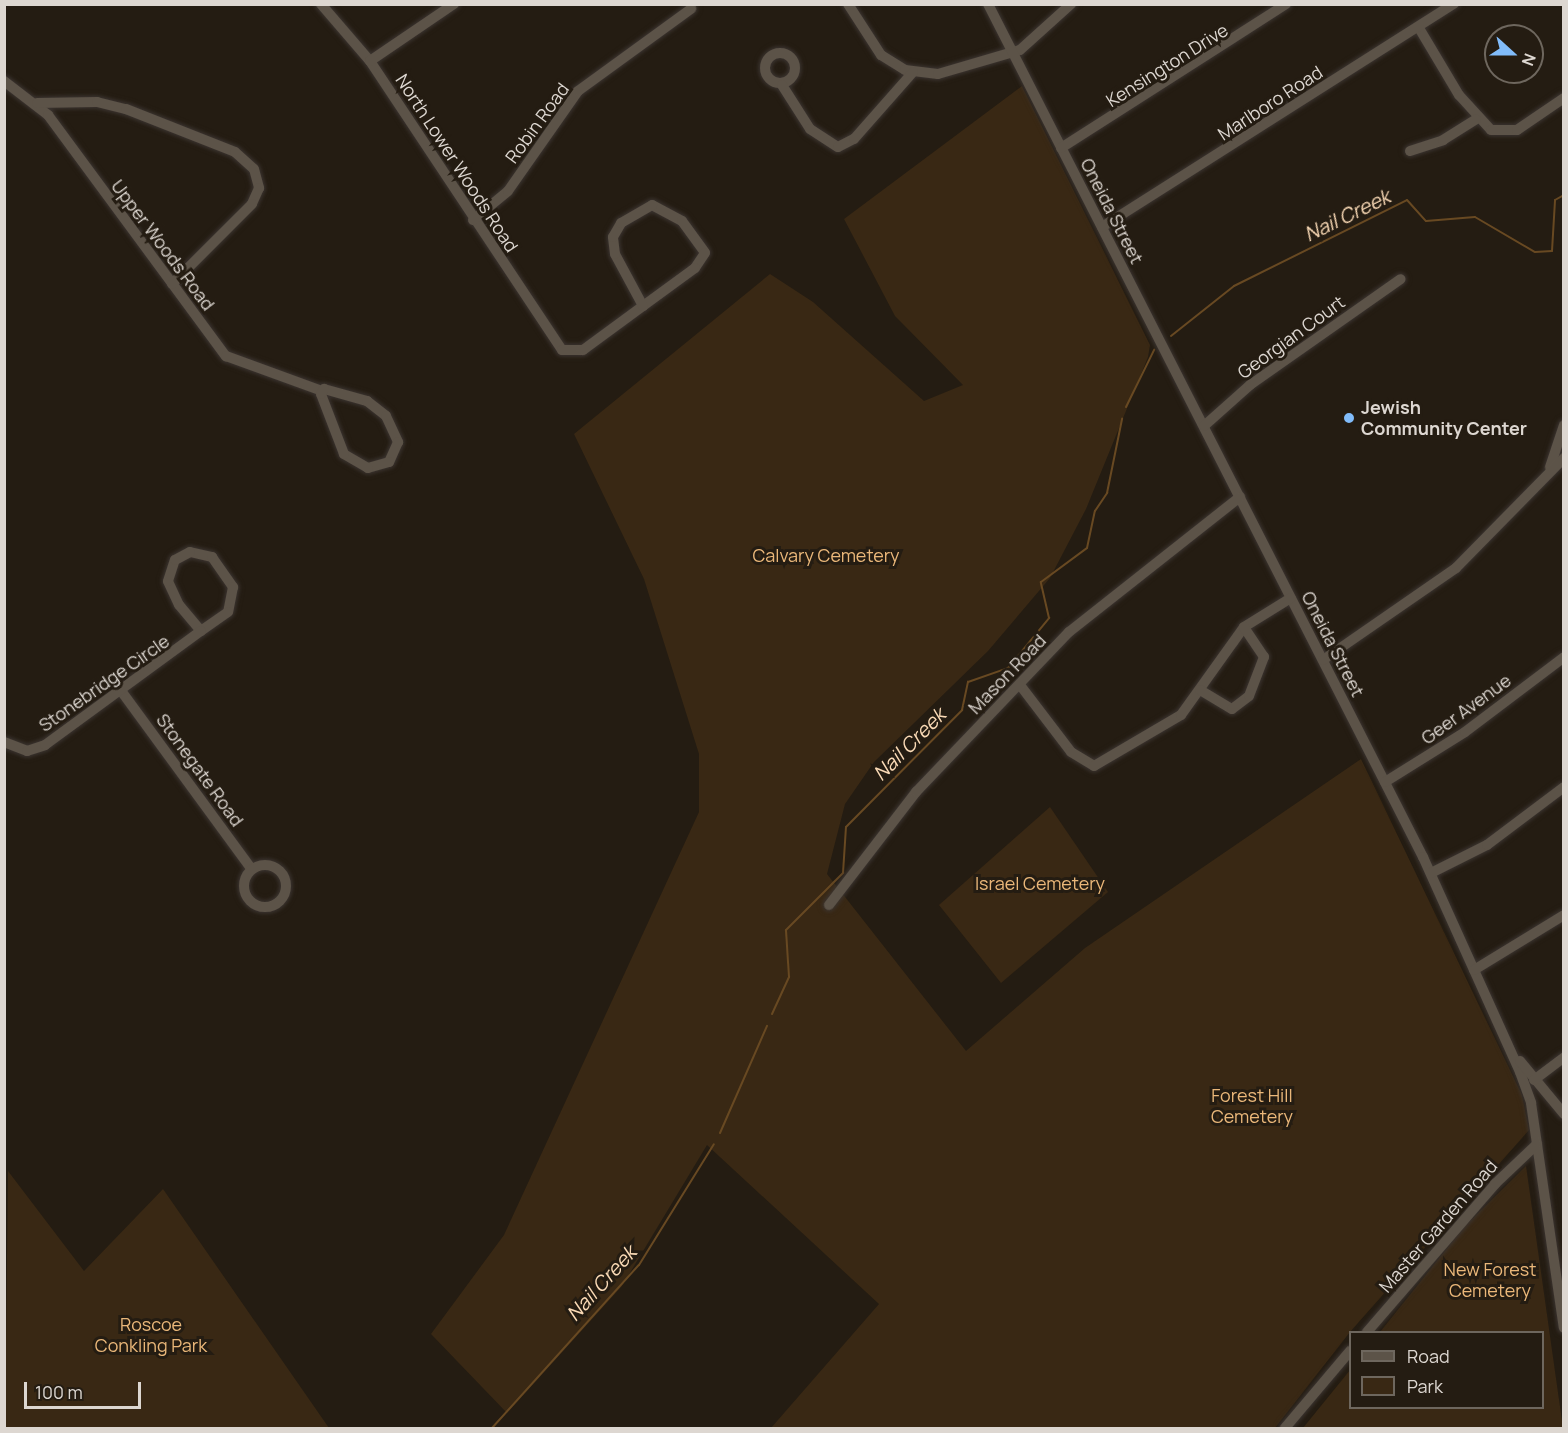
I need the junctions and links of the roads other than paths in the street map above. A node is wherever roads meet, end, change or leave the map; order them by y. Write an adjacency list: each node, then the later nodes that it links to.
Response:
1 (321, 4): 11 (street, North Lower Woods Road)
2 (454, 4): 11 (street)
3 (848, 4): 12 (street)
4 (988, 4): 10 (street, Oneida Street)
5 (1071, 4): 10 (street)
6 (1286, 4): 18 (street, Kensington Drive)
7 (1454, 4): 9 (street, Marlboro Road)
8 (691, 9): 20 (street, Robin Road)
9 (1419, 28): 17 (street); 21 (street, Marlboro Road)
10 (1013, 53): 12 (street); 18 (street, Oneida Street)
11 (370, 61): 20 (street, North Lower Woods Road)
12 (913, 72): 14 (street)
13 (4, 81): 16 (street, Upper Woods Road)
14 (782, 85)
15 (1563, 98): 17 (street)
16 (37, 103): 23 (street, Upper Woods Road); 23 (street)
17 (1476, 119): 19 (street)
18 (1061, 148): 21 (street, Oneida Street)
19 (1410, 151)
20 (473, 220): 24 (street, North Lower Woods Road)
21 (1102, 227): 27 (street, Oneida Street)
22 (1401, 279): 27 (street, Georgian Court)
23 (172, 284): 25 (street, Upper Woods Road)
24 (643, 306): 24 (street)
25 (322, 391): 25 (street, Upper Woods Road)
26 (1563, 425): 29 (street)
27 (1204, 426): 30 (street, Oneida Street)
28 (1563, 458): 29 (street)
29 (1549, 470): 35 (street)
30 (1240, 497): 31 (street, Oneida Street); 36 (street, Mason Road)
31 (1291, 598): 32 (street); 35 (street, Oneida Street)
32 (1244, 627): 37 (street); 37 (street)
33 (201, 631): 33 (street, Stonebridge Circle); 38 (street, Stonebridge Circle)
34 (1563, 657): 40 (street, Geer Avenue)
35 (1323, 660): 40 (street, Oneida Street)
36 (1020, 685): 37 (street); 44 (street, Mason Road)
37 (1200, 690)
38 (122, 692): 39 (street, Stonebridge Circle); 42 (street, Stonegate Road)
39 (4, 742)
40 (1385, 782): 43 (street, Oneida Street)
41 (1563, 787): 43 (street)
42 (251, 868)
43 (1431, 873): 46 (street, Oneida Street)
44 (829, 905)
45 (1563, 915): 46 (street)
46 (1474, 970): 47 (street, Oneida Street)
47 (1508, 1046): 49 (street); 51 (street, Oneida Street)
48 (1563, 1057): 49 (street)
49 (1534, 1080): 50 (street)
50 (1563, 1114)
51 (1537, 1144): 53 (street, Oneida Street); 55 (street, Master Garden Road)
52 (1563, 1246): 53 (street)
53 (1553, 1253): 54 (street, Oneida Street)
54 (1563, 1322)
55 (1367, 1331)
56 (1349, 1352): 57 (street)
57 (1285, 1428)

